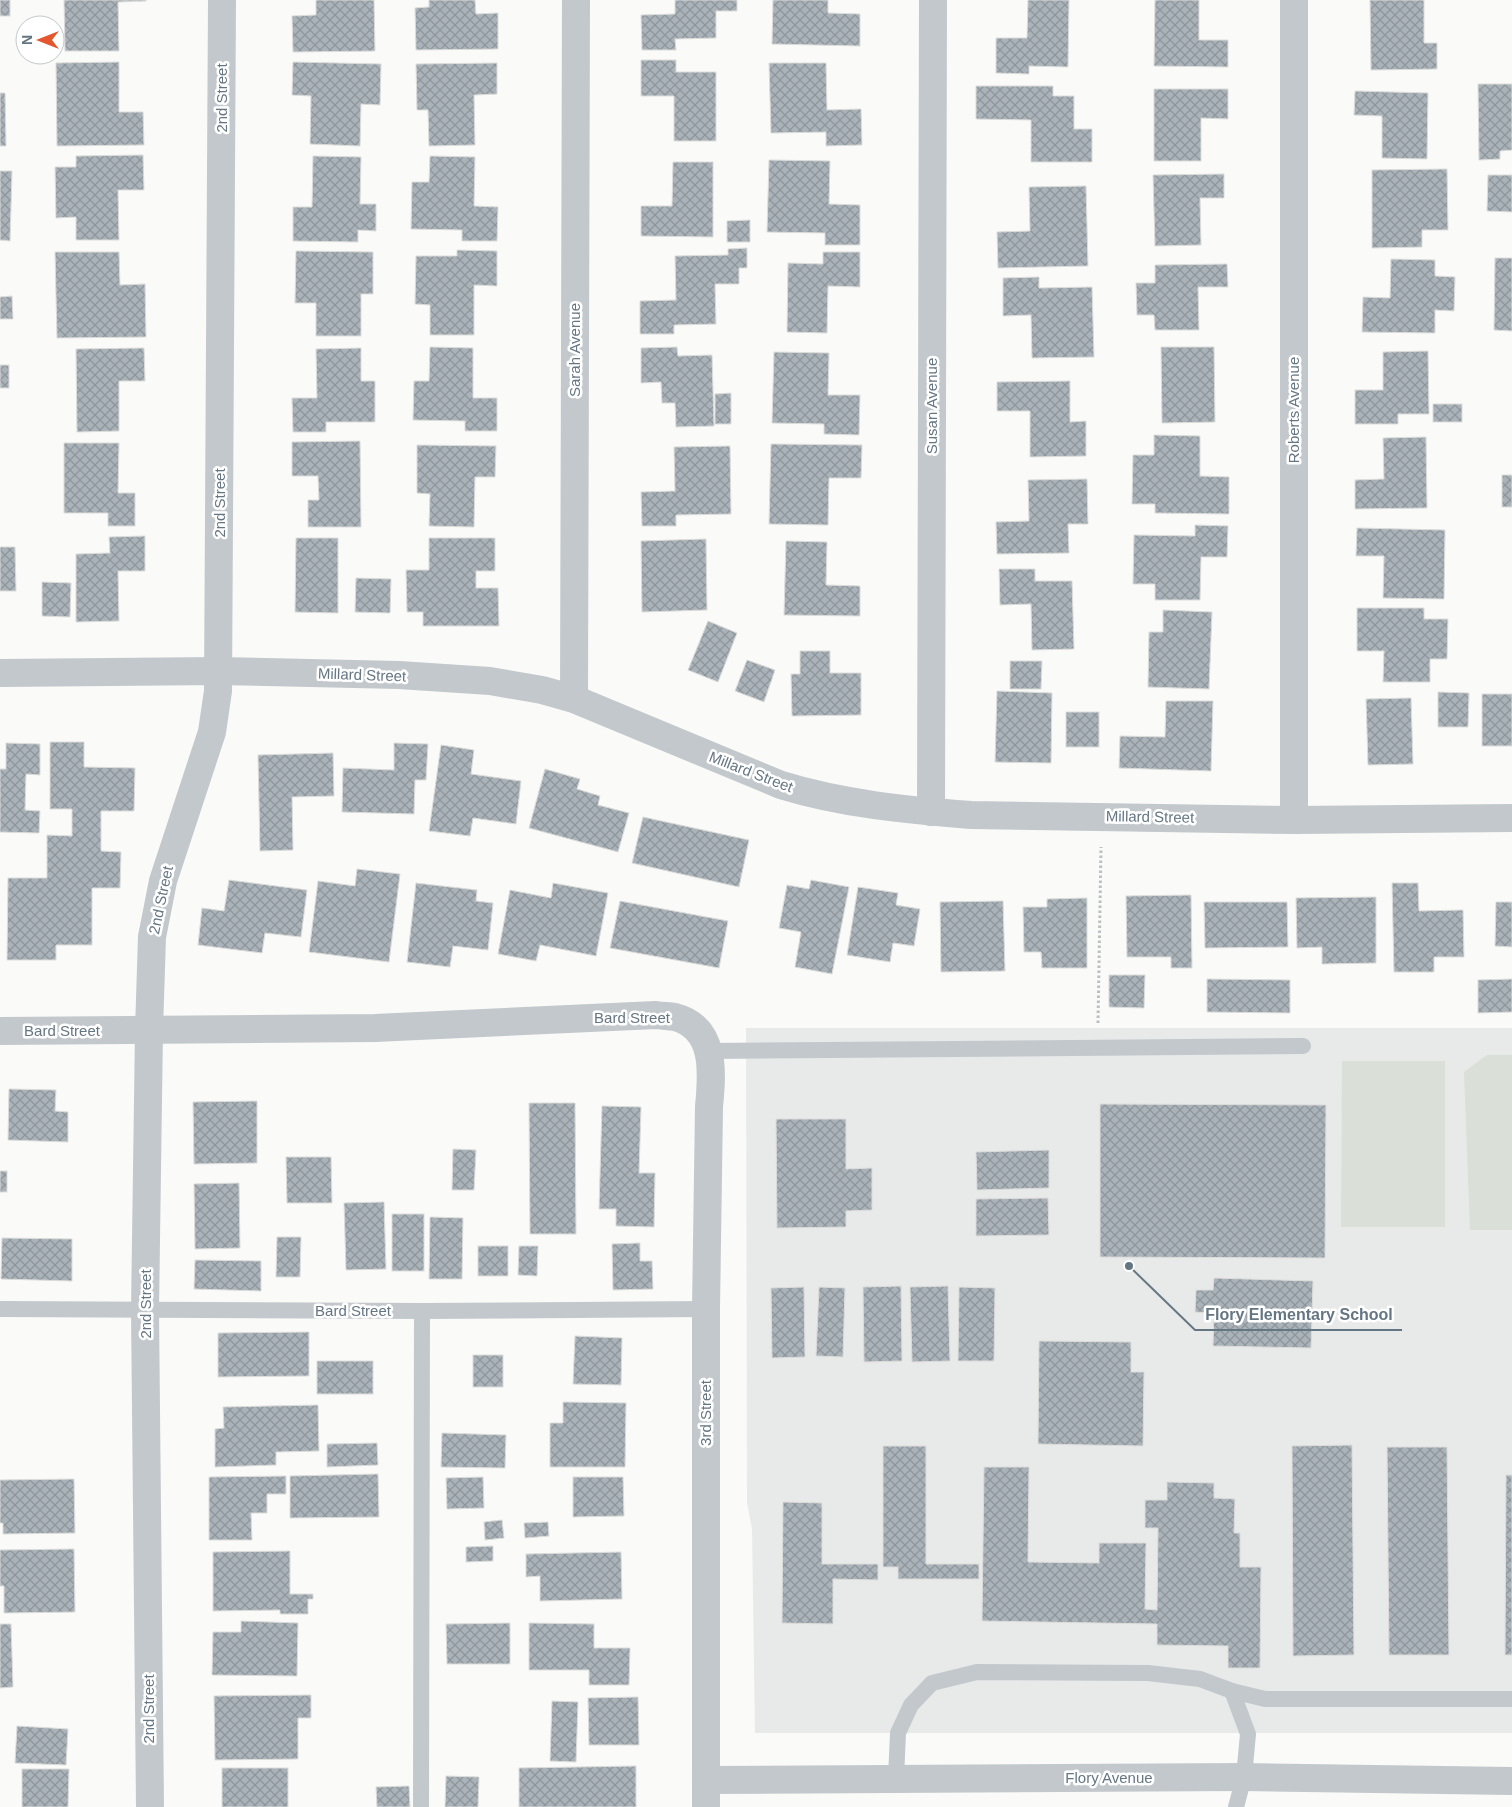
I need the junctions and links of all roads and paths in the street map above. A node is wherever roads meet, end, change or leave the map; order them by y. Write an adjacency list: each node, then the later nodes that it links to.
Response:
1 (222, 0): 5 (street, 2nd Street)
2 (576, 0): 7 (street, Sarah Avenue)
3 (933, 0): 8 (street, Susan Avenue)
4 (1294, 0): 11 (street, Roberts Avenue)
5 (218, 671): 6 (street, Millard Street); 7 (street, Millard Street); 13 (street, 2nd Street)
6 (0, 672)
7 (574, 699): 8 (street, Millard Street)
8 (930, 812): 9 (street, Millard Street)
9 (1101, 816): 11 (street, Millard Street); 16 (path)
10 (1512, 818): 11 (street, Millard Street)
11 (1294, 820)
12 (692, 1026): 13 (street, Bard Street); 17 (street, 3rd Street)
13 (149, 1030): 14 (street, Bard Street); 20 (street, 2nd Street)
14 (0, 1031)
15 (1303, 1046): 16 (lane)
16 (1098, 1048): 17 (lane)
17 (708, 1051): 19 (street, 3rd Street)
18 (0, 1309): 20 (lane, Bard Street)
19 (706, 1309): 21 (lane, Bard Street); 26 (street, 3rd Street)
20 (145, 1310): 21 (lane, Bard Street); 28 (street, 2nd Street)
21 (422, 1311): 29 (lane)
22 (1232, 1691): 23 (lane); 24 (lane); 25 (lane)
23 (1512, 1699)
24 (1244, 1777): 25 (street, Flory Avenue); 27 (street, Flory Avenue); 31 (lane)
25 (896, 1778): 26 (street, Flory Avenue)
26 (706, 1780): 30 (street, 3rd Street)
27 (1512, 1781)
28 (150, 1807)
29 (421, 1807)
30 (706, 1807)
31 (1236, 1807)

